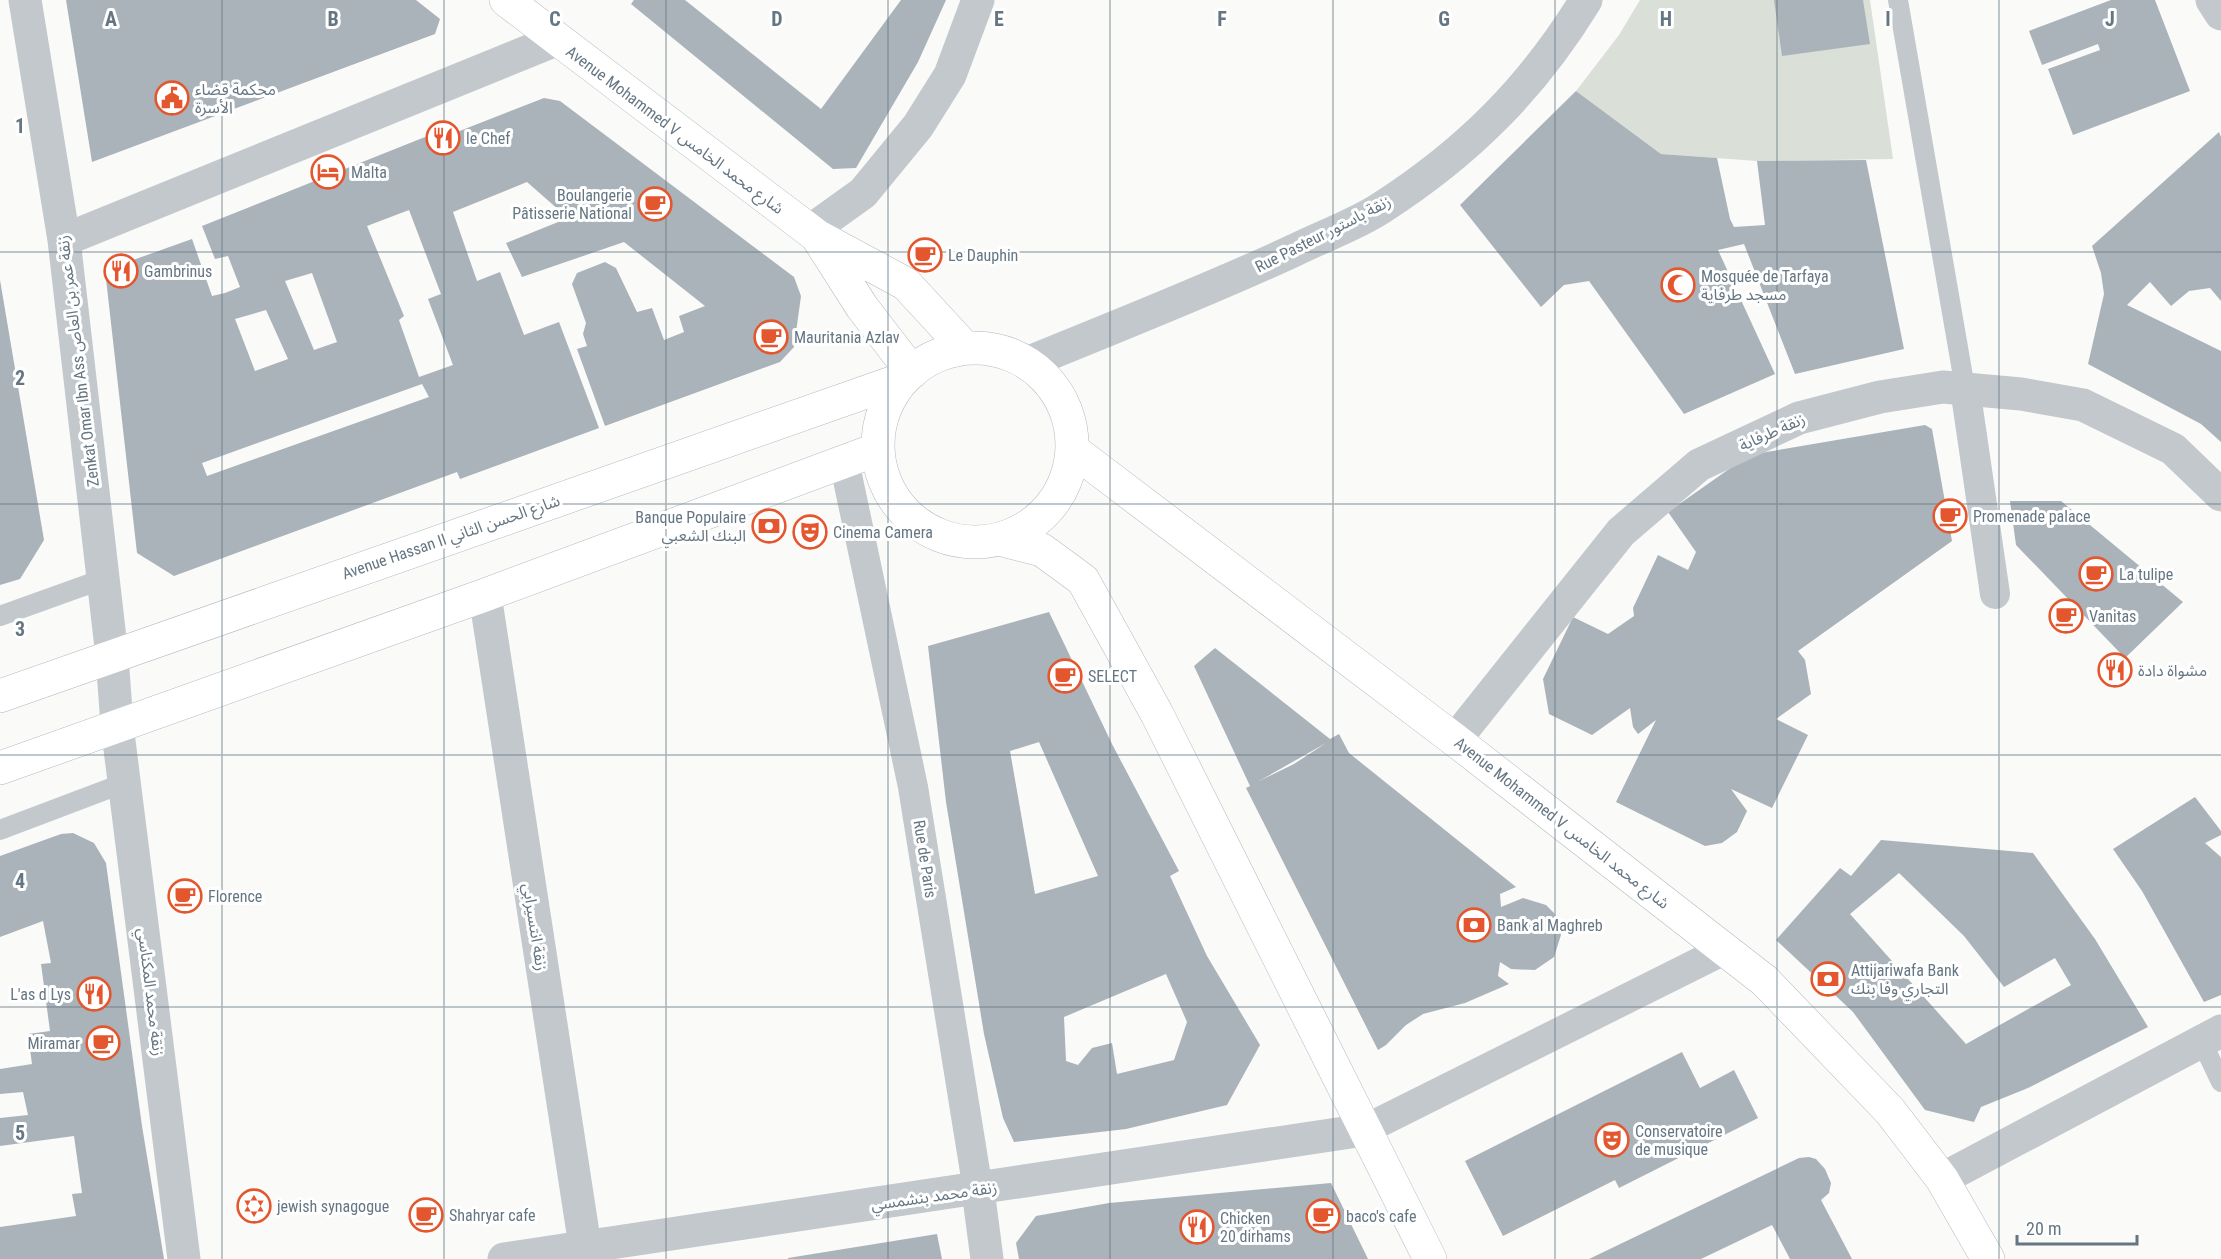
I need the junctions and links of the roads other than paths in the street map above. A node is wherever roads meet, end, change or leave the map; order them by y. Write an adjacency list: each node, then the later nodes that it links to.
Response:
1 (25, 0): 10 (street, Zenkat Omar Ibn Ass زنقة عمر بن العاص)
2 (506, 0): 8 (main road, Avenue Mohammed V شارع محمد الخامس)
3 (978, 0): 9 (street)
4 (1586, 0): 12 (street, Rue Pasteur زنقة باستور)
5 (1898, 0): 14 (lane)
6 (2212, 0): 7 (street)
7 (2221, 15)
8 (556, 40): 9 (main road, Avenue Mohammed V شارع محمد الخامس); 10 (street)
9 (814, 234): 11 (main road, Avenue Mohammed V شارع محمد الخامس); 13 (main road, Avenue Mohammed V شارع محمد الخامس)
10 (64, 240): 20 (street, Zenkat Omar Ibn Ass زنقة عمر بن العاص)
11 (965, 348): 12 (main road); 13 (main road)
12 (1027, 363): 16 (main road)
13 (908, 376): 15 (main road); 24 (main road, Avenue Hassan II شارع الحسن الثاني)
14 (1965, 388): 18 (street, زنقة طرفاية); 21 (street); 27 (street, زنقة طرفاية)
15 (878, 449): 17 (main road); 19 (main road)
16 (1073, 450): 19 (main road); 27 (main road, Avenue Mohammed V شارع محمد الخامس)
17 (844, 461): 22 (main road); 36 (street, Rue de Paris)
18 (2221, 495)
19 (999, 539): 34 (main road)
20 (104, 579): 23 (lane); 24 (street, Zenkat Omar Ibn Ass زنقة عمر بن العاص)
21 (1995, 594)
22 (485, 595): 26 (main road); 37 (street, زنقة انتسيرابي)
23 (0, 616)
24 (112, 656): 25 (main road, Avenue Hassan II شارع الحسن الثاني); 26 (street, Zenkat Omar Ibn Ass زنقة عمر بن العاص)
25 (0, 696)
26 (117, 724): 28 (main road); 29 (street, زنقة محمد المكناسي)
27 (1455, 740): 31 (main road, Avenue Mohammed V شارع محمد الخامس)
28 (0, 768)
29 (124, 783): 30 (lane); 38 (street, زنقة محمد المكناسي)
30 (0, 831)
31 (1726, 949): 34 (street); 35 (main road, Avenue Mohammed V شارع محمد الخامس)
32 (2211, 1036): 33 (lane); 35 (street)
33 (2221, 1082)
34 (1364, 1130): 36 (street, زنقة محمد بنشمسي); 41 (main road)
35 (1942, 1179): 42 (main road, Avenue Mohammed V شارع محمد الخامس)
36 (978, 1190): 37 (street, زنقة محمد بنشمسي); 40 (street, Rue de Paris)
37 (586, 1253): 39 (street, زنقة محمد بنشمسي)
38 (184, 1259)
39 (504, 1259)
40 (987, 1259)
41 (1430, 1259)
42 (1989, 1259)

